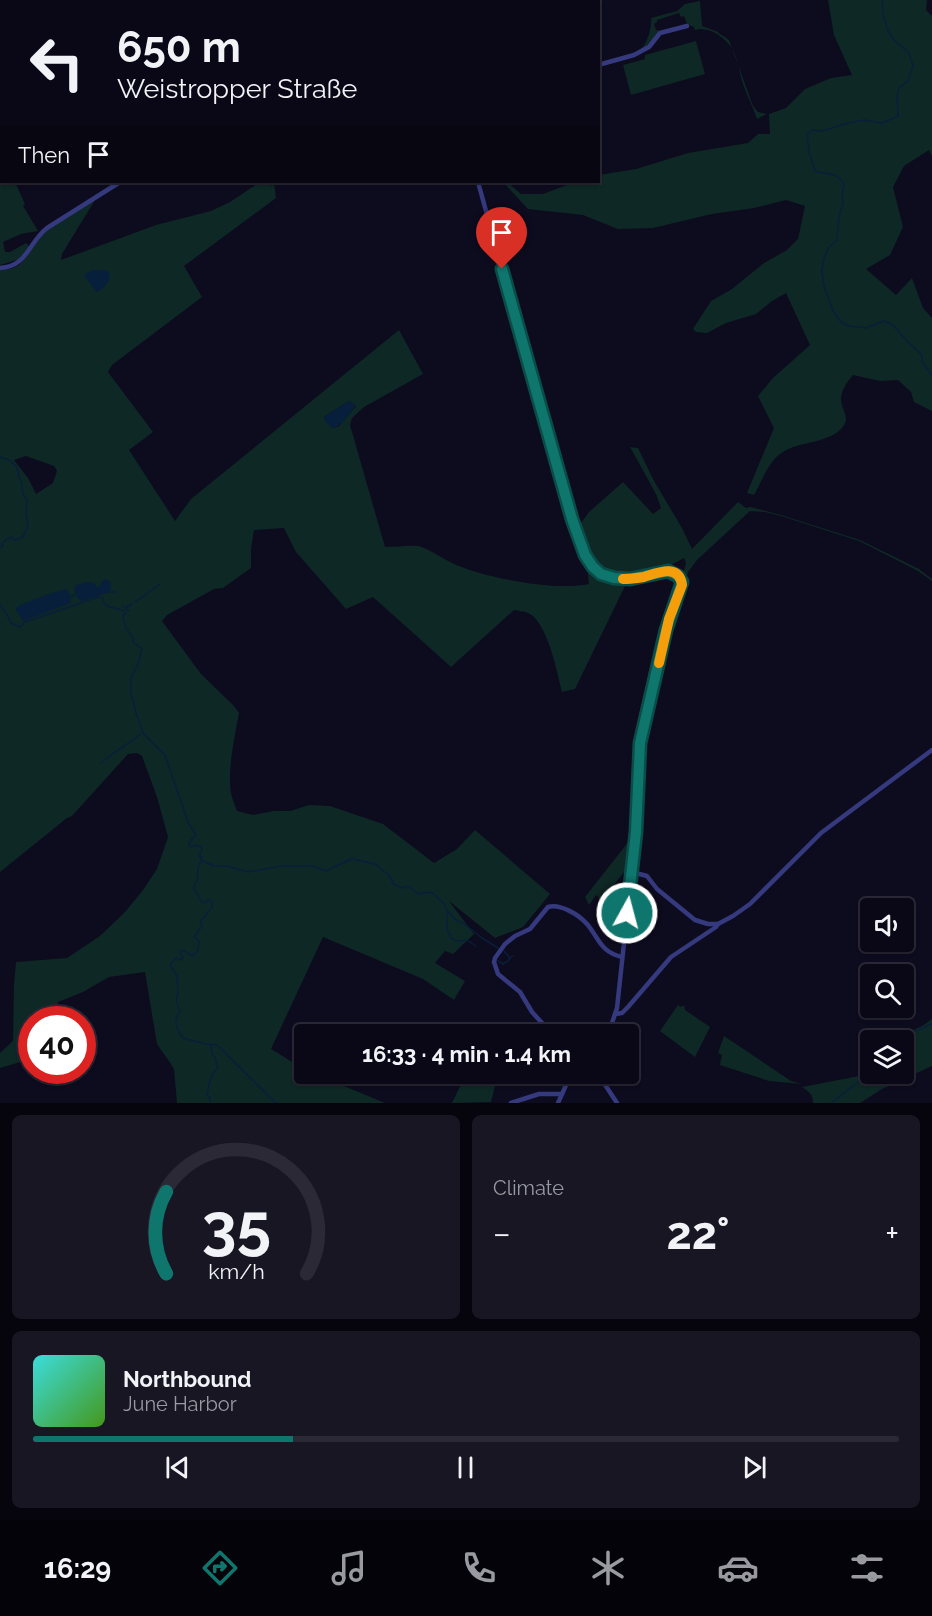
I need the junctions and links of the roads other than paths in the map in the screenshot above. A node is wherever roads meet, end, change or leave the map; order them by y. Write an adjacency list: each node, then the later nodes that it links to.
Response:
1 (687, 26): 2 (street)
2 (600, 64)
3 (118, 183): 5 (street)
4 (477, 183): 7 (street)
5 (0, 268)
6 (932, 750): 8 (street)
7 (632, 872): 8 (street); 9 (street)
8 (718, 924): 10 (street)
9 (622, 957): 10 (street); 11 (street)
10 (615, 1014): 12 (street)
11 (543, 1024)
12 (612, 1024)
13 (567, 1084): 15 (street)
14 (605, 1084): 20 (street)
15 (562, 1094): 16 (street); 19 (street)
16 (532, 1096): 17 (street); 18 (street)
17 (512, 1103)
18 (535, 1103)
19 (558, 1103)
20 (617, 1103)

